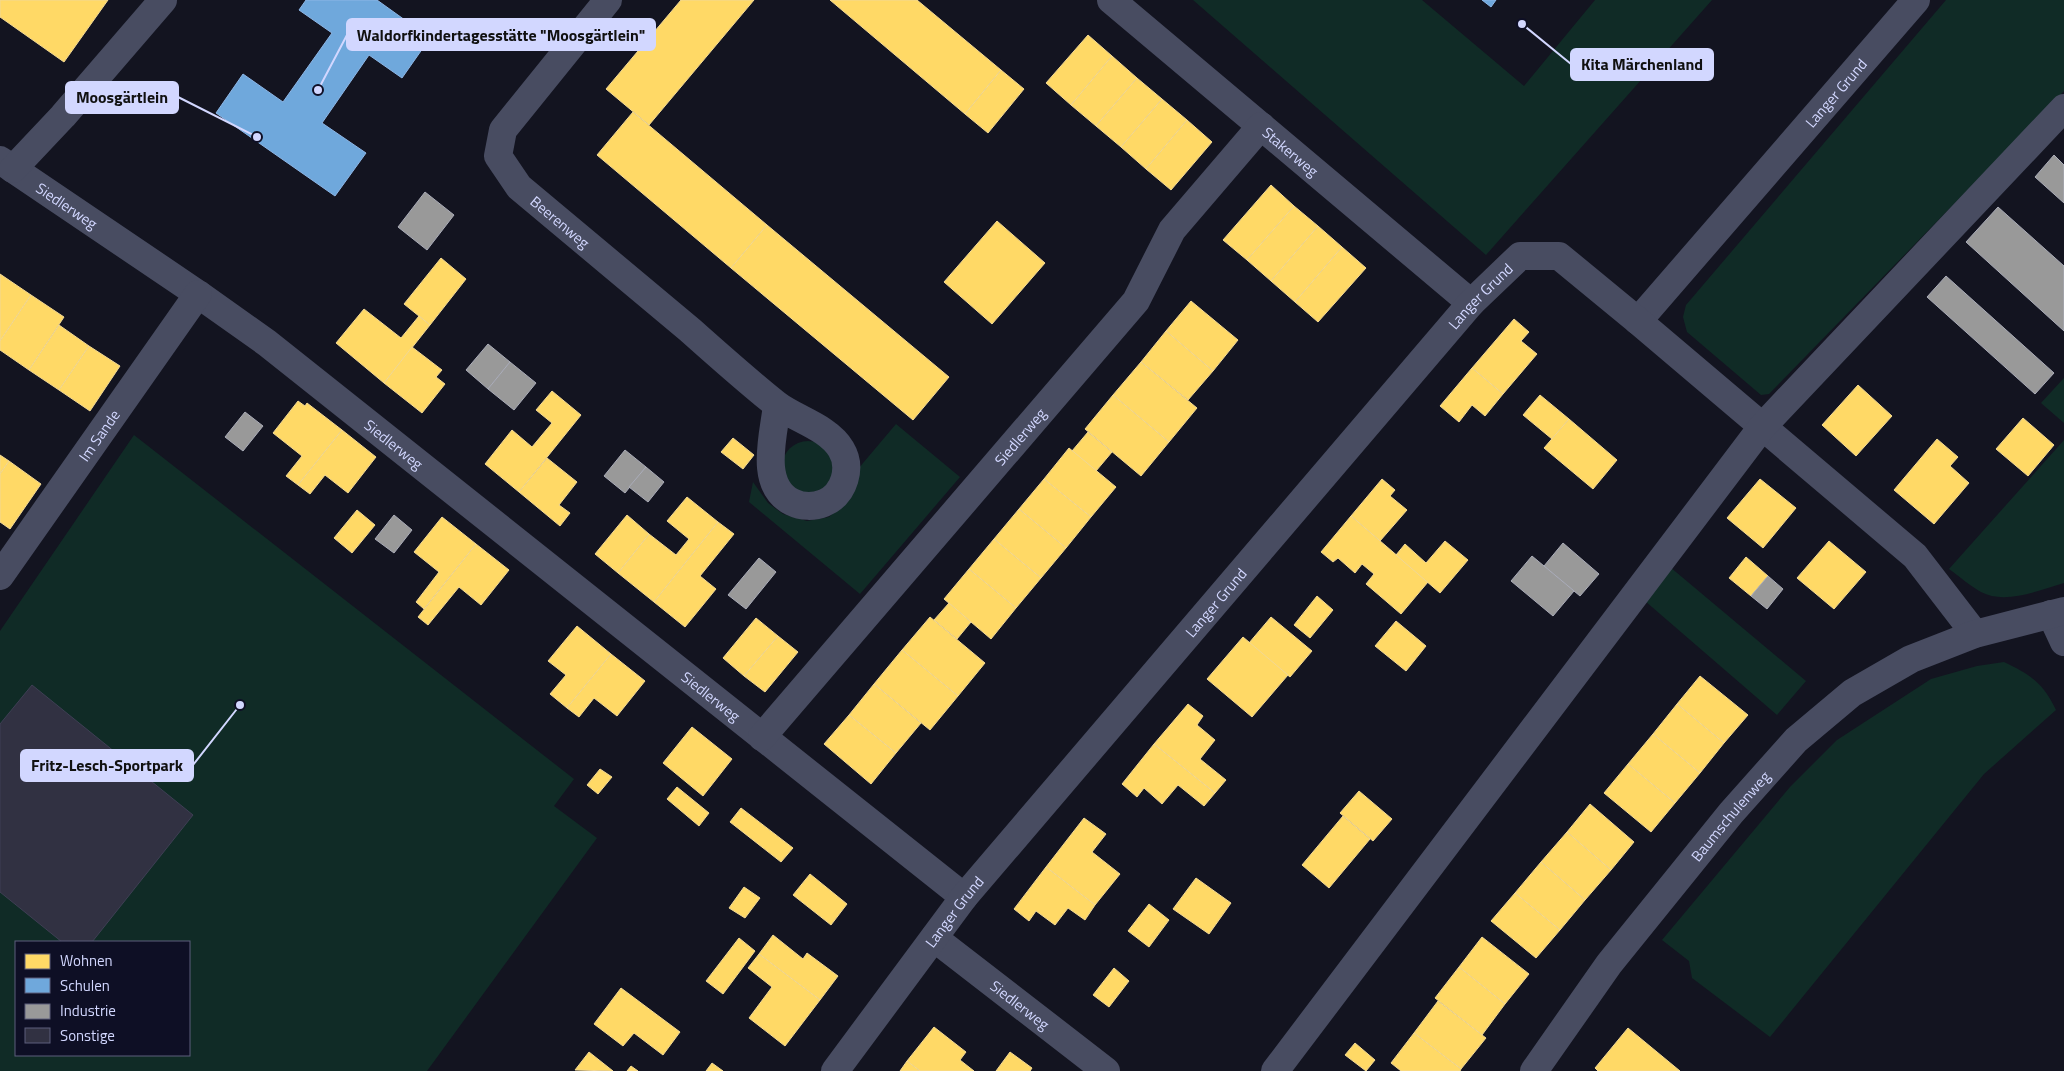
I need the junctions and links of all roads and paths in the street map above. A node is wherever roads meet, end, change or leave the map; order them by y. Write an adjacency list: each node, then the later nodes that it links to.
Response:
1 (162, 0): 7 (street, Siedlerweg)
2 (608, 0): 11 (street, Beerenweg)
3 (1111, 0): 6 (street, Stakerweg)
4 (1916, 0): 10 (street, Langer Grund)
5 (2064, 108): 12 (street)
6 (1261, 126): 9 (street, Stakerweg); 17 (street, Siedlerweg)
7 (6, 164): 8 (street, Siedlerweg)
8 (198, 294): 13 (street, Im Sande); 17 (street, Siedlerweg)
9 (1471, 303): 10 (street, Langer Grund); 18 (street, Langer Grund)
10 (1638, 321): 12 (street, Langer Grund)
11 (777, 405)
12 (1762, 426): 15 (street); 23 (street)
13 (1, 574)
14 (2057, 612): 15 (street, Baumschulenweg); 16 (street)
15 (1975, 634): 20 (street, Baumschulenweg)
16 (2064, 642)
17 (762, 737): 18 (street, Siedlerweg)
18 (964, 897): 19 (street, Langer Grund)
19 (934, 938): 21 (street, Langer Grund); 22 (street, Siedlerweg)
20 (1543, 1067)
21 (835, 1071)
22 (1106, 1071)
23 (1275, 1071)

